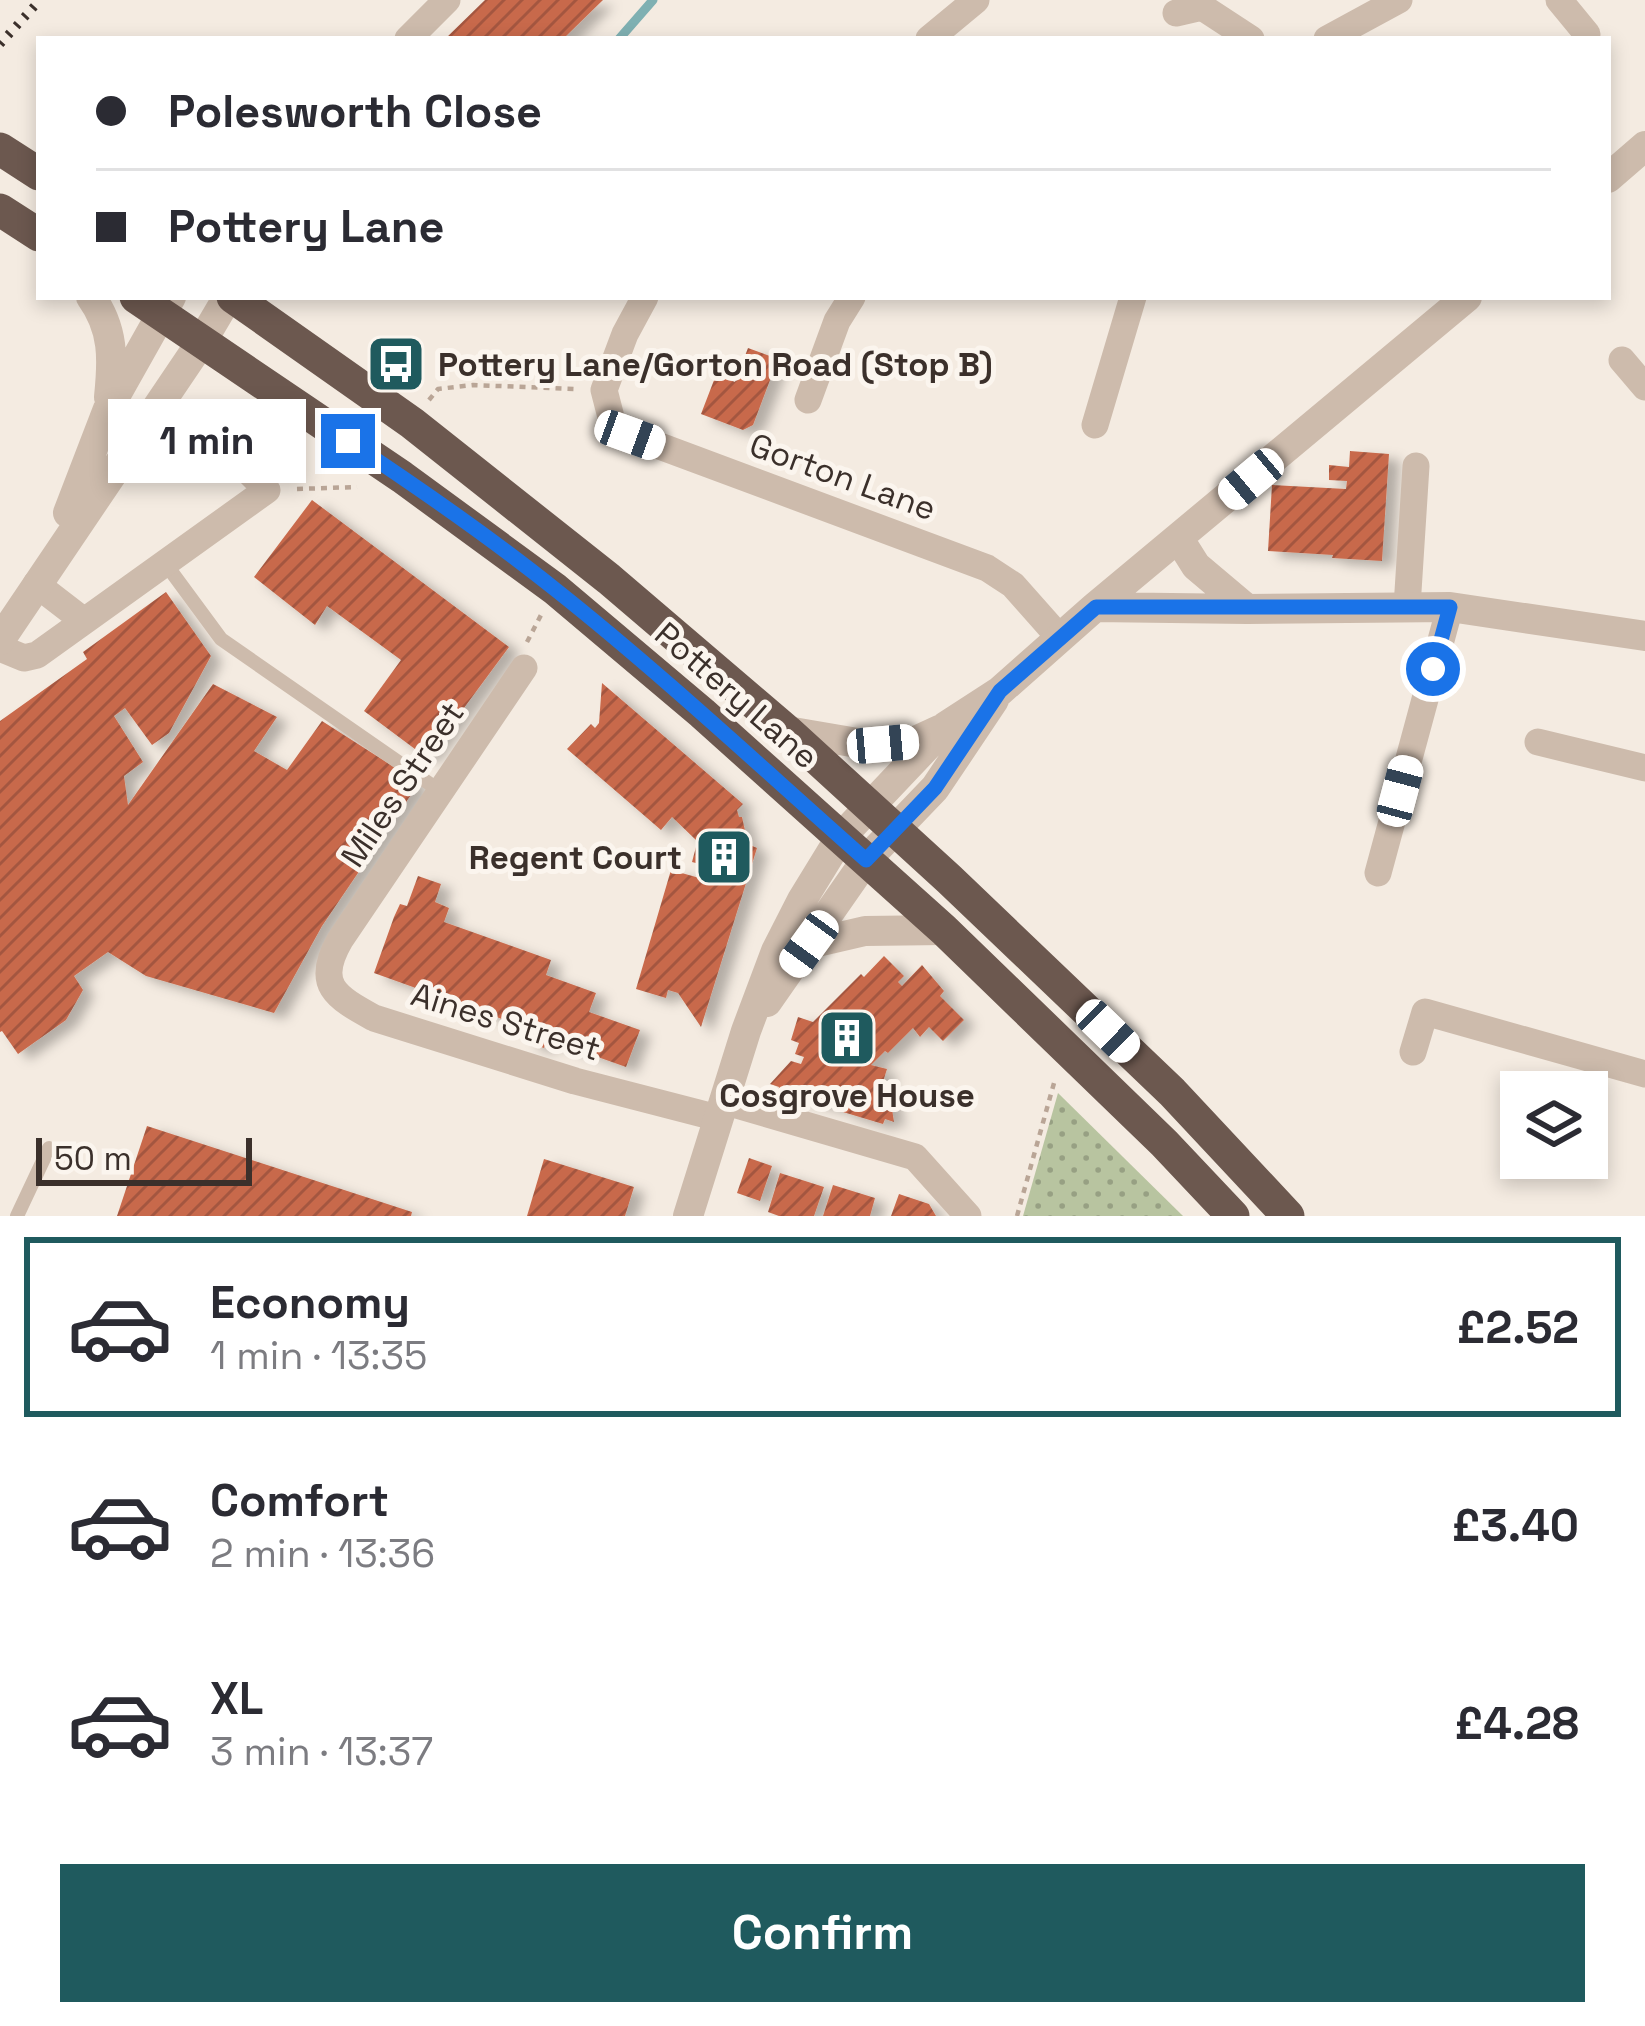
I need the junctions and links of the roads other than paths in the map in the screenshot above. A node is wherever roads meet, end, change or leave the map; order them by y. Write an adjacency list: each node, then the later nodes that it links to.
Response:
1 (448, 0): 7 (street)
2 (976, 0): 8 (street)
3 (1399, 0): 10 (street)
4 (1559, 0): 6 (street)
5 (1193, 7): 9 (street)
6 (1586, 34)
7 (411, 36)
8 (932, 36)
9 (1246, 36)
10 (1333, 36)
11 (1645, 146): 14 (street)
12 (0, 149): 13 (highway)
13 (36, 172)
14 (1611, 175)
15 (0, 210): 16 (highway)
16 (36, 233)
17 (93, 300): 29 (street)
18 (229, 300): 25 (street)
19 (235, 300): 47 (highway, Pottery Lane)
20 (643, 300): 42 (street, Gorton Lane)
21 (849, 300): 28 (street)
22 (1132, 300): 30 (street)
23 (1463, 300): 33 (street)
24 (156, 302): 25 (highway, Pottery Lane); 29 (street)
25 (202, 341): 35 (street); 53 (highway, Pottery Lane)
26 (1622, 360): 27 (street)
27 (1645, 387)
28 (808, 400)
29 (108, 409): 35 (street)
30 (1095, 425)
31 (220, 444): 34 (street)
32 (1416, 466): 38 (street)
33 (1179, 539): 36 (street); 39 (street)
34 (165, 563): 40 (street); 50 (lane)
35 (36, 584): 40 (street); 43 (street)
36 (1096, 607): 39 (street); 42 (street)
37 (1450, 607): 38 (street); 41 (street); 54 (street)
38 (1407, 608): 39 (street)
39 (1247, 609)
40 (84, 621): 43 (street)
41 (1645, 636)
42 (1060, 638): 45 (street)
43 (0, 644)
44 (522, 662): 50 (street, Miles Street)
45 (1000, 691): 46 (street); 52 (street)
46 (946, 726): 47 (street); 51 (street)
47 (787, 731): 51 (highway, Pottery Lane)
48 (1538, 742): 49 (street)
49 (1645, 768)
50 (440, 791): 56 (street, Miles Street)
51 (870, 806): 52 (highway, Pottery Lane); 53 (street)
52 (896, 829): 53 (street); 67 (highway, Pottery Lane)
53 (853, 849): 55 (highway, Pottery Lane); 57 (street); 58 (street)
54 (1378, 873)
55 (944, 930): 57 (street); 66 (highway, Pottery Lane)
56 (340, 940): 61 (street, Aines Street)
57 (809, 944): 58 (street)
58 (746, 1031): 61 (street)
59 (1413, 1052): 60 (street)
60 (1644, 1072)
61 (720, 1109): 64 (street); 65 (street)
62 (49, 1148): 63 (lane)
63 (17, 1216)
64 (688, 1216)
65 (968, 1216)
66 (1233, 1216)
67 (1288, 1216)

